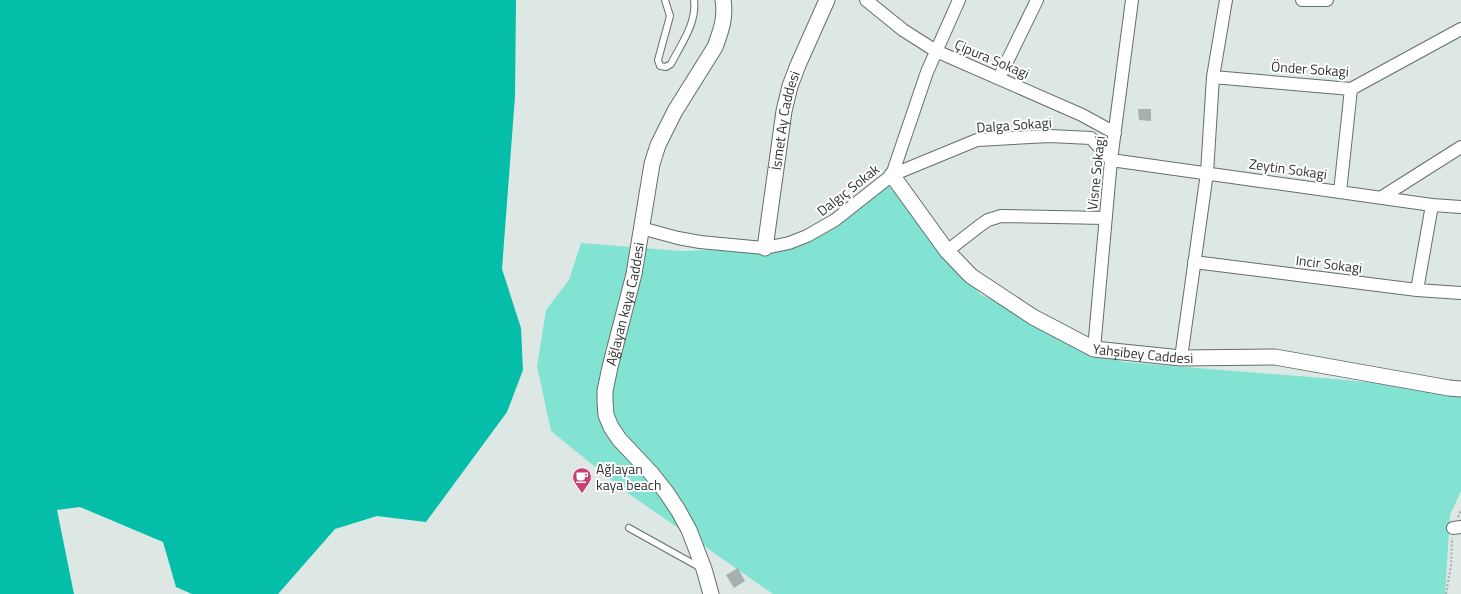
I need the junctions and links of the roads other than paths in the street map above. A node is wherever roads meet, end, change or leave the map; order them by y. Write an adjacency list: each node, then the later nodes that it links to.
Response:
1 (665, 0): 2 (lane)
2 (694, 0)
3 (723, 0): 27 (street, Ağlayan kaya Caddesi)
4 (827, 0): 28 (street, İsmet Ay Caddesi)
5 (866, 0): 13 (street, Çipura Sokagi)
6 (959, 0): 13 (street, Dalgıç Sokak)
7 (1037, 0): 15 (street)
8 (1132, 0): 17 (street, Visne Sokagi)
9 (1226, 0): 14 (street)
10 (1302, 0): 11 (street)
11 (1327, 0)
12 (1461, 29): 16 (street, Önder Sokagi)
13 (936, 51): 15 (street, Çipura Sokagi); 21 (street, Dalgıç Sokak)
14 (1213, 77): 16 (street, Önder Sokagi); 20 (street)
15 (1000, 78): 17 (street, Çipura Sokagi)
16 (1351, 89): 22 (street)
17 (1115, 133): 19 (street, Visne Sokagi)
18 (1461, 148): 23 (street)
19 (1111, 160): 20 (street, Zeytin Sokagi); 21 (street, Dalga Sokagi); 26 (street, Visne Sokagi)
20 (1207, 173): 22 (street, Zeytin Sokagi); 30 (street)
21 (892, 175): 28 (street, Dalgıç Sokak); 29 (street, Yahşibey Caddesi)
22 (1340, 192): 23 (street, Zeytin Sokagi)
23 (1382, 197): 24 (street, Zeytin Sokagi)
24 (1432, 204): 25 (street, Zeytin Sokagi); 31 (street)
25 (1461, 207)
26 (1106, 218): 29 (street); 33 (street, Visne Sokagi)
27 (641, 228): 28 (street, Dalgıç Sokak); 37 (street, Ağlayan kaya Caddesi)
28 (765, 248)
29 (947, 251): 33 (street, Yahşibey Caddesi)
30 (1194, 262): 31 (street, Incir Sokagi); 34 (street)
31 (1417, 290): 32 (street, Incir Sokagi)
32 (1461, 293)
33 (1094, 350): 34 (street, Yahşibey Caddesi)
34 (1181, 358): 35 (street, Yahşibey Caddesi)
35 (1461, 389)
36 (629, 528): 37 (lane)
37 (704, 569): 38 (street, Ağlayan kaya Caddesi)
38 (711, 594)

